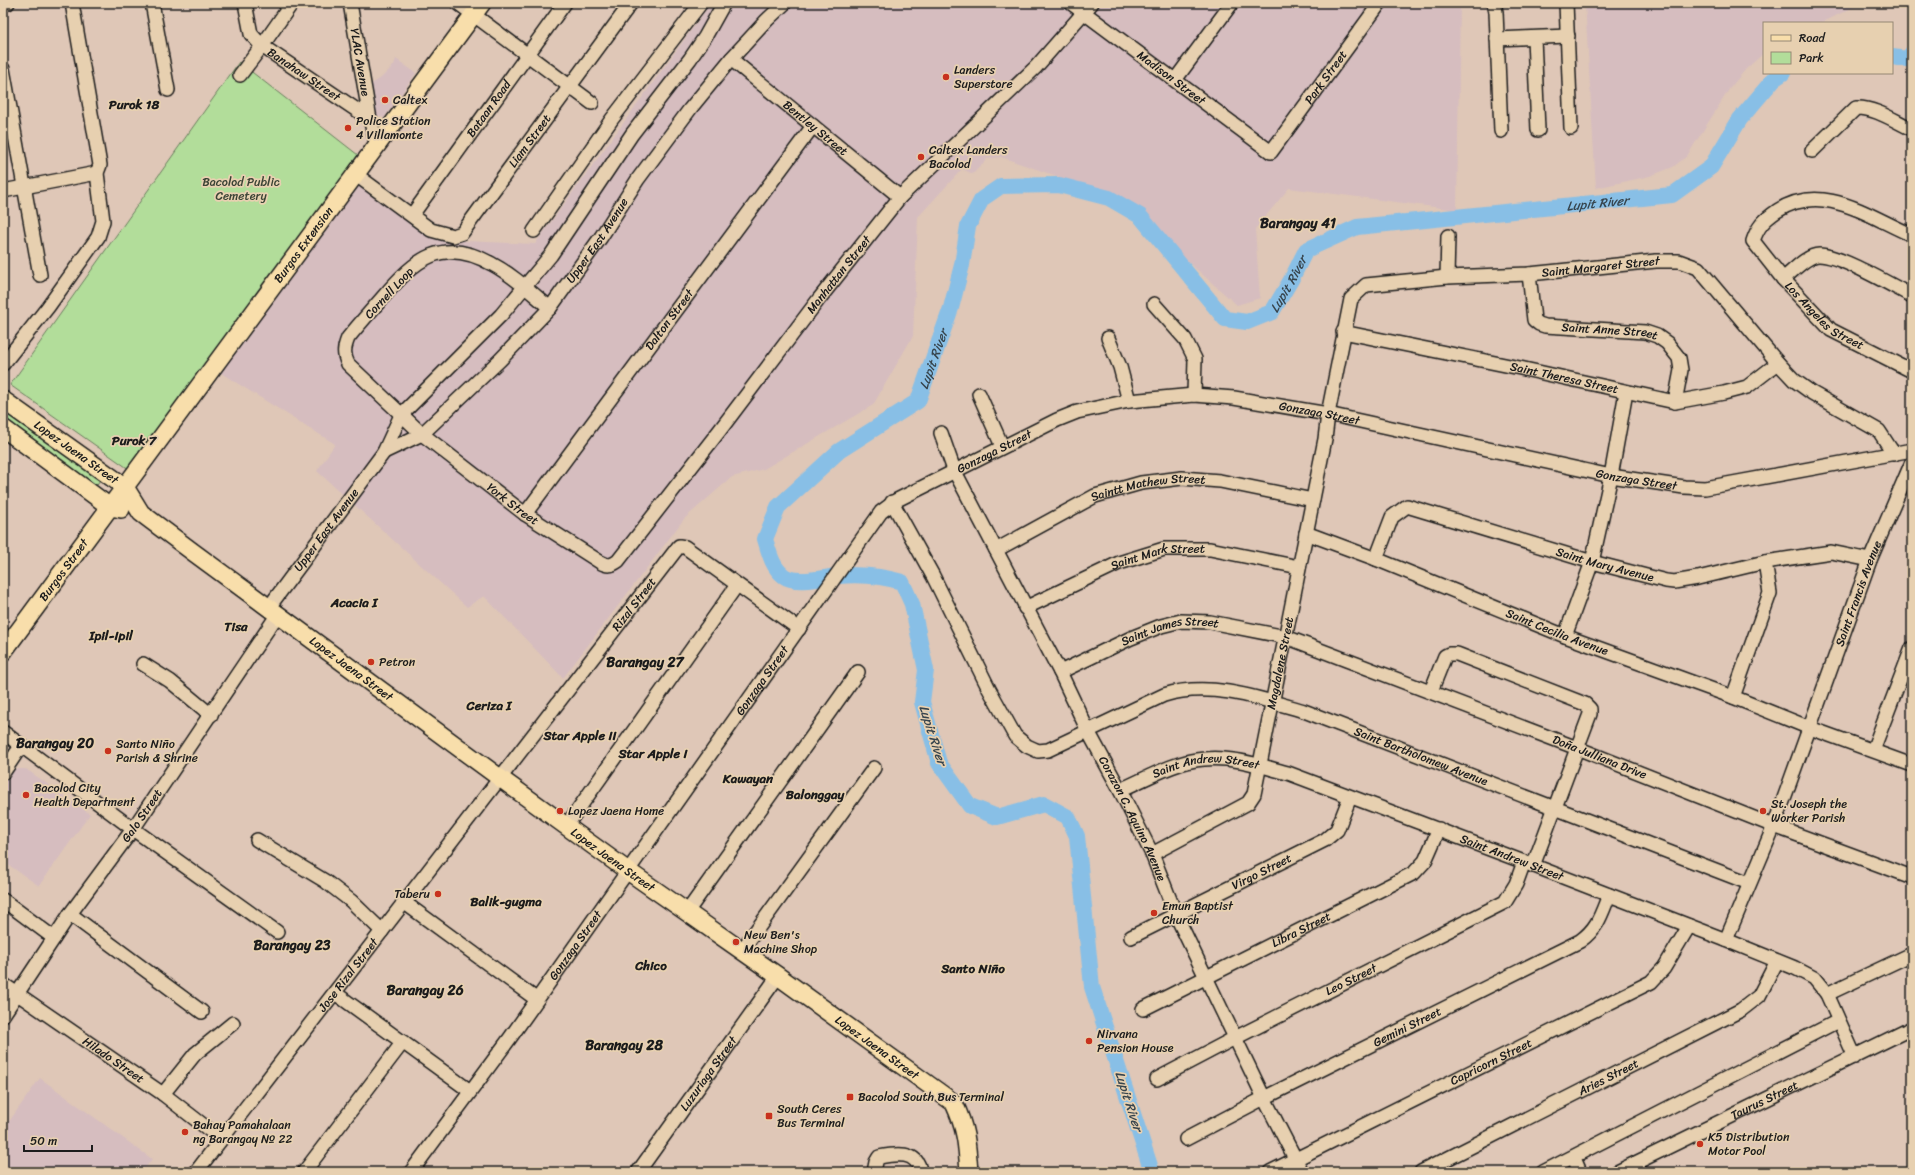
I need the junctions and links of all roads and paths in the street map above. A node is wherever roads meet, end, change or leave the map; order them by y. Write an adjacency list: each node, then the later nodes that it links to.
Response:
1 (8, 3): 18 (street)
2 (72, 3): 42 (street)
3 (152, 3): 31 (street)
4 (245, 3): 24 (street)
5 (292, 3): 24 (street, Banahaw Street)
6 (350, 3): 33 (street, YLAC Avenue)
7 (458, 3): 19 (street)
8 (565, 3): 25 (street, Bataan Road)
9 (631, 3): 30 (street, Liam Street)
10 (702, 3): 48 (street)
11 (724, 3): 55 (street, Upper East Avenue)
12 (785, 3): 26 (street, Upper East Avenue)
13 (1072, 3): 20 (street, Madison Street)
14 (1232, 3): 29 (street)
15 (1380, 3): 41 (street, Park Street)
16 (1494, 3): 23 (street)
17 (1566, 3): 21 (street)
18 (3, 4)
19 (478, 8): 25 (street); 39 (main road, Burgos Extension)
20 (1089, 8): 29 (street, Madison Street); 46 (street, Manhattan Street)
21 (1568, 36): 22 (street); 35 (street)
22 (1534, 38): 23 (street); 37 (street)
23 (1497, 39): 38 (street)
24 (262, 46): 28 (street); 33 (street, Banahaw Street)
25 (528, 54): 30 (street); 47 (street, Bataan Road)
26 (732, 58): 34 (street, Bentley Street); 58 (street, Upper East Avenue)
27 (3, 69): 44 (street)
28 (240, 76)
29 (1175, 80): 41 (street, Madison Street)
30 (570, 86): 32 (street); 47 (street, Liam Street)
31 (168, 90)
32 (592, 103)
33 (370, 118): 39 (street, YLAC Avenue)
34 (813, 126): 46 (street, Bentley Street); 87 (street, Dalton Street)
35 (1571, 128)
36 (1912, 129): 40 (street)
37 (1538, 130)
38 (1501, 131)
39 (377, 145): 43 (main road, Burgos Extension)
40 (1812, 151)
41 (1271, 152)
42 (97, 173): 44 (street); 62 (street)
43 (356, 174): 47 (street); 82 (main road, Burgos Extension)
44 (23, 188): 45 (street); 52 (street)
45 (3, 191)
46 (900, 197): 94 (street, Manhattan Street)
47 (412, 216)
48 (534, 231)
49 (1912, 235): 54 (street, Los Angeles Street)
50 (1448, 236): 53 (street)
51 (1529, 274): 53 (street, Saint Margaret Street); 61 (street, Saint Margaret Street); 69 (street, Saint Anne Street)
52 (40, 275)
53 (1446, 277): 59 (street, Saint Margaret Street)
54 (1783, 279): 56 (street); 63 (street, Los Angeles Street)
55 (525, 288): 58 (street); 71 (street, Upper East Avenue); 71 (street, Cornell Loop)
56 (1912, 296)
57 (1154, 304): 66 (street)
58 (550, 308): 74 (street, Upper East Avenue)
59 (1343, 332): 64 (street, Saint Theresa Street); 70 (street, Saint Margaret Street)
60 (1108, 338): 68 (street)
61 (1778, 363): 69 (street, Saint Theresa Street); 78 (street, Saint Margaret Street)
62 (3, 364)
63 (1912, 371)
64 (1626, 392): 69 (street, Saint Theresa Street); 81 (street)
65 (979, 394): 75 (street)
66 (1194, 396): 68 (street, Gonzaga Street); 70 (street, Gonzaga Street)
67 (3, 400): 82 (main road, Lopez Jaena Street)
68 (1129, 401): 75 (street, Gonzaga Street)
69 (1674, 402)
70 (1328, 414): 81 (street, Gonzaga Street); 83 (street, Magdalene Street)
71 (401, 415): 74 (street, York Street); 77 (street, Upper East Avenue)
72 (3, 428): 85 (main road, Lopez Jaena Street)
73 (941, 433): 80 (street, Corazon C. Aquino Avenue)
74 (422, 434): 77 (street, Upper East Avenue); 87 (street, York Street)
75 (1002, 446): 80 (street, Gonzaga Street)
76 (1912, 450): 78 (street, Gonzaga Street)
77 (384, 452): 98 (street, Upper East Avenue)
78 (1894, 454): 81 (street, Gonzaga Street)
79 (1912, 462): 91 (street, Saint Francis Avenue)
80 (954, 470): 84 (street, Gonzaga Street); 89 (street, Corazon C. Aquino Avenue)
81 (1611, 476): 92 (street)
82 (125, 487): 85 (main road, Burgos Street); 86 (main road, Lopez Jaena Street)
83 (1313, 500): 88 (street, Magdalene Street); 89 (street, Saintt Mathew Street)
84 (892, 502): 99 (street, Gonzaga Street); 113 (street, Saint Bartholomew Avenue)
85 (110, 506): 86 (main road, Lopez Jaena Street); 103 (main road, Burgos Street)
86 (141, 513): 98 (main road, Lopez Jaena Street)
87 (525, 514): 94 (street, York Street)
88 (1306, 533): 90 (street, Saint Cecilia Avenue); 95 (street, Magdalene Street)
89 (996, 550): 97 (street, Corazon C. Aquino Avenue)
90 (1376, 559): 92 (street, Saint Mary Avenue); 100 (street, Saint Cecilia Avenue)
91 (1870, 560): 93 (street, Saint Mary Avenue); 112 (street, Saint Francis Avenue)
92 (1592, 562): 93 (street, Saint Mary Avenue); 100 (street)
93 (1765, 562): 109 (street)
94 (609, 565)
95 (1299, 567): 97 (street, Saint Mark Street); 101 (street, Magdalene Street)
96 (737, 585): 99 (street, Rizal Street); 122 (street, Rizal Street); 126 (street)
97 (1025, 608): 106 (street, Corazon C. Aquino Avenue)
98 (274, 611): 111 (street, Galo Street); 122 (main road, Lopez Jaena Street)
99 (799, 629): 133 (street, Gonzaga Street)
100 (1565, 636): 109 (street, Saint Cecilia Avenue)
101 (1286, 637): 106 (street, Saint James Street); 108 (street, Doña Julliana Drive); 110 (street, Magdalene Street)
102 (1912, 648): 107 (street)
103 (3, 652)
104 (143, 664): 111 (street)
105 (858, 672): 139 (street)
106 (1060, 672): 113 (street, Corazon C. Aquino Avenue)
107 (1907, 677): 117 (street)
108 (1431, 691): 116 (street, Doña Julliana Drive); 116 (street, Leo Street)
109 (1733, 696): 112 (street, Saint Cecilia Avenue)
110 (1273, 702): 113 (street, Saint Bartholomew Avenue); 119 (street, Magdalene Street); 125 (street, Saint Bartholomew Avenue)
111 (211, 715): 128 (street, Galo Street)
112 (1810, 728): 117 (street, Saint Cecilia Avenue); 127 (street, Saint Francis Avenue)
113 (1088, 731): 123 (street, Corazon C. Aquino Avenue)
114 (3, 732): 115 (street)
115 (21, 746): 121 (street); 128 (street)
116 (1577, 748): 125 (street, Leo Street); 127 (street, Doña Julliana Drive)
117 (1873, 750): 118 (street, Saint Cecilia Avenue)
118 (1912, 765)
119 (1260, 766): 123 (street, Saint Andrew Street); 124 (street, Saint Andrew Street); 131 (street, Magdalene Street)
120 (874, 768): 148 (street)
121 (3, 773)
122 (500, 778): 126 (main road, Lopez Jaena Street); 138 (street, Jose Rizal Street)
123 (1120, 790): 131 (street, Corazon C. Aquino Avenue)
124 (1350, 797): 129 (street, Saint Andrew Street); 141 (street, Virgo Street)
125 (1555, 808): 132 (street, Leo Street); 135 (street, Saint Bartholomew Avenue)
126 (567, 825): 133 (main road, Lopez Jaena Street)
127 (1774, 826): 134 (street, Doña Julliana Drive); 135 (street, Saint Francis Avenue)
128 (133, 829): 140 (street, Galo Street); 144 (street)
129 (1439, 830): 132 (street, Saint Andrew Street); 152 (street, Libra Street)
130 (257, 840): 143 (street)
131 (1152, 854): 141 (street, Corazon C. Aquino Avenue)
132 (1529, 864): 136 (street, Saint Andrew Street); 164 (street, Leo Street)
133 (628, 871): 139 (main road, Lopez Jaena Street); 157 (street, Gonzaga Street)
134 (1912, 877)
135 (1749, 882): 147 (street, Saint Francis Avenue)
136 (1609, 895): 142 (street, Saint Andrew Street); 170 (street, Gemini Street)
137 (3, 900): 146 (street)
138 (405, 903): 143 (street, Jose Rizal Street); 157 (street)
139 (687, 912): 148 (main road, Lopez Jaena Street)
140 (70, 914): 146 (street, Galo Street); 159 (street)
141 (1176, 916): 145 (street, Virgo Street); 152 (street, Corazon C. Aquino Avenue)
142 (1688, 926): 147 (street, Saint Andrew Street); 174 (street, Capricorn Street)
143 (382, 931): 154 (street, Jose Rizal Street)
144 (277, 932)
145 (1131, 937)
146 (54, 938): 156 (street, Galo Street)
147 (1726, 940): 150 (street, Saint Andrew Street)
148 (742, 950): 151 (main road, Lopez Jaena Street)
149 (1912, 954): 155 (street)
150 (1777, 961): 155 (street, Saint Andrew Street); 184 (street, Aries Street)
151 (778, 976): 178 (street, Luzuriaga Street); 181 (main road, Lopez Jaena Street)
152 (1206, 977): 158 (street, Libra Street); 164 (street, Corazon C. Aquino Avenue)
153 (3, 984): 156 (street, Hilado Street)
154 (335, 992): 165 (street); 171 (street, Jose Rizal Street)
155 (1827, 994): 161 (street, Saint Andrew Street)
156 (18, 995): 160 (street, Galo Street); 169 (street, Hilado Street)
157 (536, 999): 168 (street, Gonzaga Street)
158 (1143, 1009)
159 (202, 1012)
160 (3, 1016)
161 (1838, 1022): 166 (street, Saint Andrew Street); 173 (street)
162 (233, 1023): 169 (street)
163 (1912, 1028): 166 (street, Taurus Street)
164 (1235, 1038): 167 (street, Leo Street); 170 (street, Corazon C. Aquino Avenue)
165 (403, 1042): 168 (street); 176 (street)
166 (1855, 1057): 187 (street, Taurus Street)
167 (1157, 1079)
168 (470, 1091): 177 (street, Gonzaga Street)
169 (163, 1094): 171 (street, Hilado Street)
170 (1264, 1098): 172 (street, Gemini Street); 174 (street, Corazon C. Aquino Avenue)
171 (221, 1139): 175 (street, Jose Rizal Street)
172 (1186, 1139)
173 (1574, 1158): 185 (street); 186 (street)
174 (1296, 1159): 182 (street, Capricorn Street); 183 (street, Corazon C. Aquino Avenue)
175 (196, 1172)
176 (304, 1172)
177 (411, 1172)
178 (638, 1172)
179 (874, 1172): 180 (street)
180 (920, 1172)
181 (969, 1172)
182 (1270, 1172)
183 (1302, 1172)
184 (1421, 1172)
185 (1543, 1172)
186 (1580, 1172)
187 (1617, 1172)

